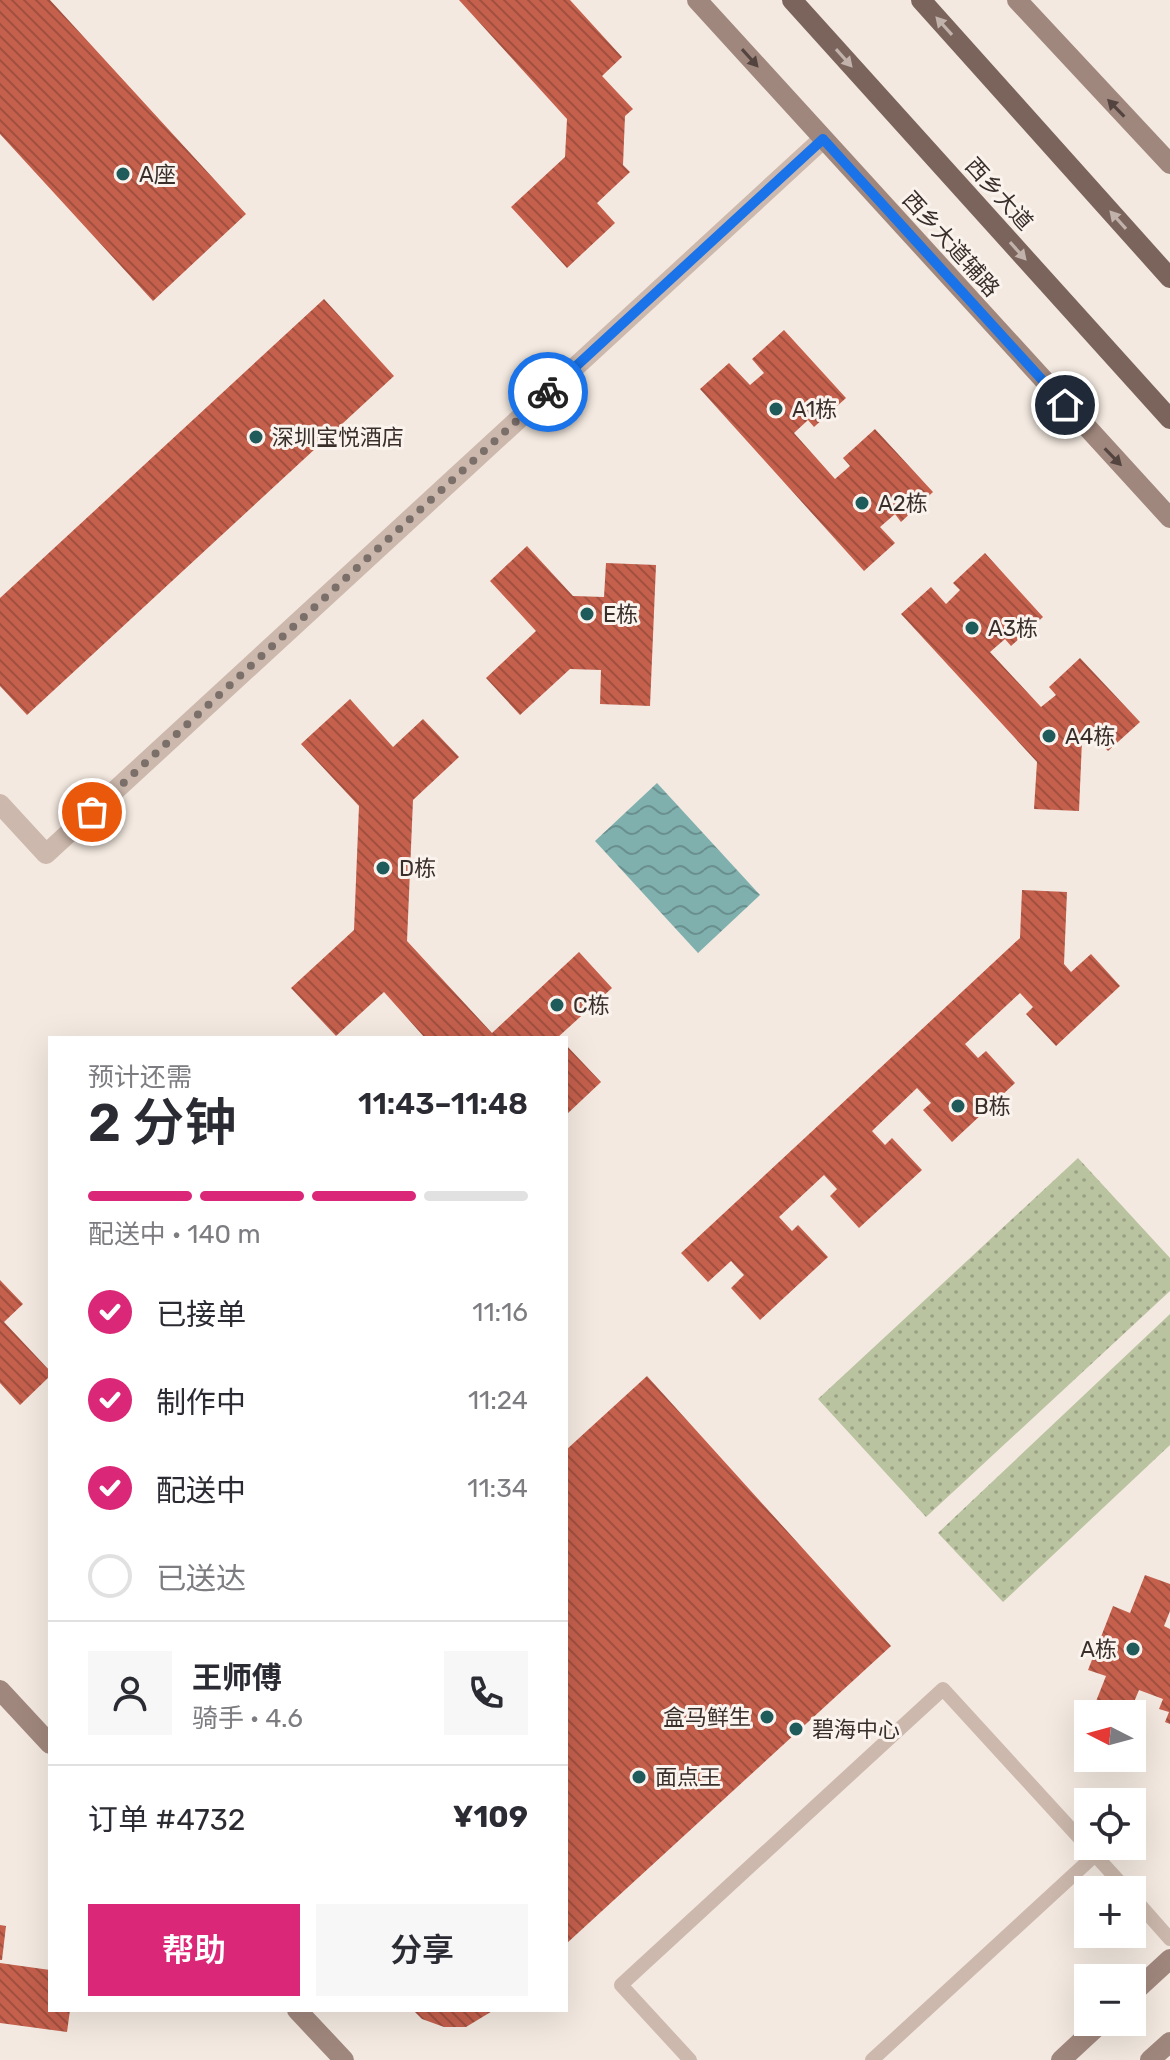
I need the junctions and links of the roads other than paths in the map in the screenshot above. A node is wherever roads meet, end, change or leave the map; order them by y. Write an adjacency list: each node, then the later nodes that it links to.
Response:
1 (697, 0): 5 (street, 西乡大道辅路, one-way to 5)
2 (792, 0): 8 (main road, 西乡大道, one-way to 8)
3 (921, 0): 7 (main road, one-way to 3)
4 (1017, 0): 6 (street, one-way to 4)
5 (823, 139): 9 (street, 西乡大道辅路, one-way to 9); 10 (street)
6 (1170, 164)
7 (1170, 278)
8 (1170, 419)
9 (1170, 518)
10 (0, 804)
11 (2, 1697): 12 (street)
12 (48, 1742)
13 (1074, 1832): 25 (lane)
14 (1090, 1860): 26 (lane)
15 (1100, 1860): 16 (lane)
16 (1114, 1876)
17 (1146, 1912): 18 (lane)
18 (1170, 1939)
19 (1170, 1959): 20 (street)
20 (1146, 1981)
21 (299, 2012): 24 (street)
22 (1087, 2036): 27 (street)
23 (1170, 2042): 28 (street)
24 (344, 2060)
25 (690, 2060)
26 (872, 2060)
27 (1061, 2060)
28 (1150, 2060)

